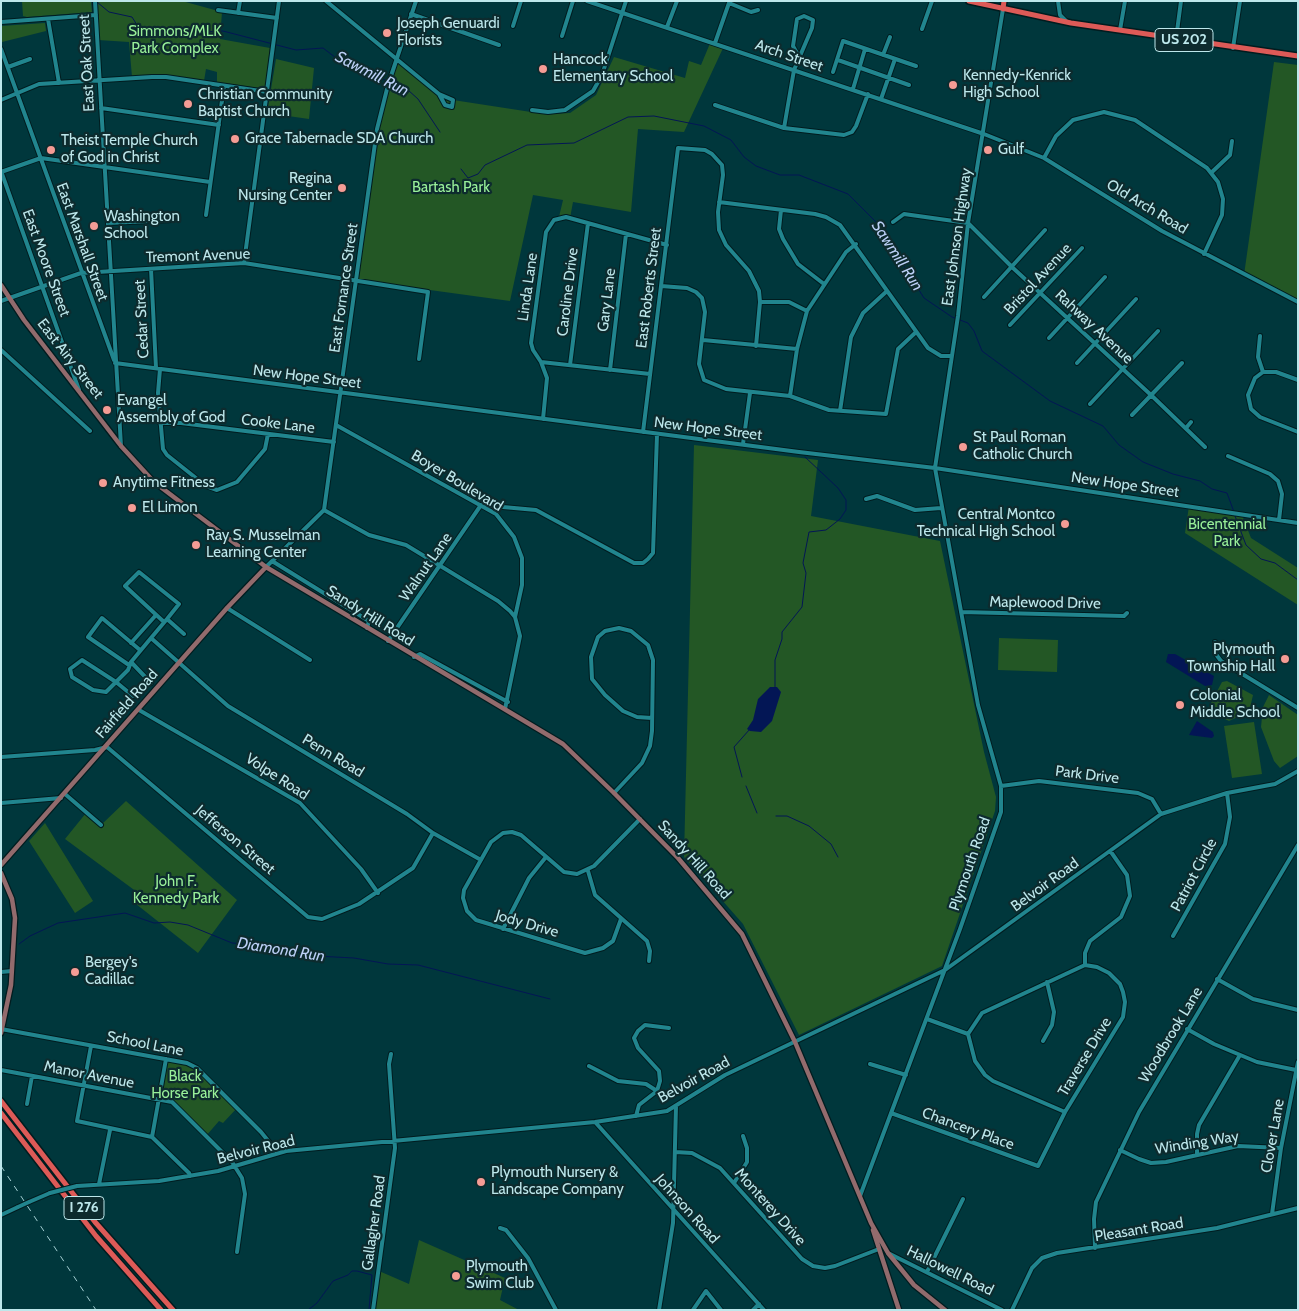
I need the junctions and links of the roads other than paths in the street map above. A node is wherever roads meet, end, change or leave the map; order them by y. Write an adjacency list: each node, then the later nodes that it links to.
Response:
1 (95, 1): 24 (street, East Oak Street)
2 (240, 1): 21 (street)
3 (279, 1): 25 (street)
4 (327, 1): 46 (street)
5 (416, 1): 23 (street, East Fornance Street)
6 (521, 1): 29 (street)
7 (573, 1): 33 (street)
8 (587, 1): 22 (street, Arch Street)
9 (626, 1): 22 (street)
10 (677, 1): 30 (street)
11 (932, 1): 31 (street)
12 (969, 1): 18 (highway, US 202)
13 (1004, 1): 18 (highway)
14 (1058, 1): 28 (street)
15 (1124, 1): 32 (street)
16 (1181, 1): 35 (street)
17 (1240, 1): 38 (street)
18 (1003, 9): 28 (highway, US 202); 70 (street, East Johnson Highway)
19 (218, 10): 21 (street)
20 (758, 10): 36 (street)
21 (238, 13): 25 (street)
22 (622, 13): 30 (street, Arch Street); 67 (street)
23 (411, 14): 37 (street); 46 (street, East Fornance Street)
24 (96, 15): 26 (street); 54 (street, East Oak Street)
25 (277, 18): 59 (street)
26 (48, 20): 27 (street); 55 (street)
27 (1, 22)
28 (1070, 23): 32 (highway, US 202)
29 (513, 26)
30 (667, 27): 36 (street, Arch Street)
31 (922, 30)
32 (1120, 30): 35 (highway, US 202)
33 (562, 36)
34 (890, 37): 41 (street)
35 (1176, 39): 38 (highway, US 202)
36 (715, 43): 51 (street, Arch Street)
37 (499, 45)
38 (1233, 48): 42 (highway, US 202)
39 (865, 49): 41 (street); 47 (street); 50 (street)
40 (1, 50): 49 (street, East Marshall Street)
41 (883, 55): 44 (street)
42 (1298, 56)
43 (799, 57): 43 (street); 51 (street)
44 (894, 59): 48 (street); 53 (street)
45 (30, 60): 49 (street)
46 (396, 60): 61 (street); 98 (street, East Fornance Street)
47 (838, 60): 50 (street); 52 (street)
48 (916, 66)
49 (8, 67): 60 (street, East Marshall Street)
50 (859, 68): 53 (street); 58 (street)
51 (794, 70): 58 (street, Arch Street); 69 (street)
52 (833, 72)
53 (888, 78): 56 (street); 63 (street)
54 (100, 81): 55 (street); 57 (street); 66 (street, East Oak Street)
55 (59, 83): 60 (street)
56 (910, 85)
57 (224, 86): 59 (street); 68 (street)
58 (853, 89): 62 (street, Arch Street)
59 (267, 92): 92 (street)
60 (17, 93): 64 (street); 72 (street, East Marshall Street)
61 (439, 94)
62 (868, 94): 63 (street, Arch Street); 69 (street)
63 (881, 98): 70 (street, Arch Street)
64 (1, 100)
65 (715, 105): 69 (street)
66 (102, 108): 68 (street); 74 (street, East Oak Street)
67 (532, 110)
68 (219, 125): 77 (street)
69 (784, 128)
70 (984, 134): 73 (street, Old Arch Road); 83 (street, East Johnson Highway)
71 (1232, 141): 76 (street)
72 (41, 158): 74 (street); 75 (street); 96 (street, East Marshall Street)
73 (1044, 158): 76 (street); 91 (street, Old Arch Road)
74 (105, 167): 77 (street); 85 (street, East Oak Street)
75 (1, 171): 101 (street, East Moore Street)
76 (1212, 172): 91 (street)
77 (210, 182): 80 (street)
78 (720, 202): 79 (street); 89 (street, East Roberts Street); 109 (street)
79 (781, 210): 88 (street); 99 (street)
80 (206, 215)
81 (172, 220): 85 (street)
82 (893, 222): 83 (street)
83 (968, 222): 94 (street, Rahway Avenue); 123 (street, East Johnson Highway)
84 (588, 223): 87 (street); 125 (street, Linda Lane); 129 (street, Caroline Drive)
85 (108, 224): 95 (street, East Oak Street)
86 (1046, 230): 94 (street)
87 (626, 234): 89 (street); 132 (street, Gary Lane)
88 (856, 244): 99 (street); 103 (street)
89 (666, 245): 102 (street, East Roberts Street)
90 (1082, 248): 104 (street, Bristol Avenue)
91 (1204, 254): 110 (street, Old Arch Road)
92 (244, 264): 93 (street, Tremont Avenue); 98 (street, Tremont Avenue)
93 (151, 268): 95 (street, Tremont Avenue); 130 (street, Cedar Street)
94 (1013, 268): 104 (street, Rahway Avenue); 105 (street)
95 (111, 271): 96 (street, Tremont Avenue); 126 (street, East Oak Street)
96 (81, 273): 101 (street, Tremont Avenue); 126 (street, East Marshall Street)
97 (1105, 277): 112 (street)
98 (356, 280): 124 (street, Tremont Avenue); 138 (street, East Fornance Street)
99 (824, 284): 111 (street)
100 (1, 285): 106 (main road, East Airy Street)
101 (42, 286): 106 (street, Tremont Avenue); 136 (street, East Moore Street)
102 (661, 286): 118 (street); 134 (street, East Roberts Street)
103 (887, 291): 115 (street); 142 (street)
104 (1040, 292): 112 (street, Rahway Avenue); 113 (street, Bristol Avenue)
105 (984, 297)
106 (9, 298): 108 (street, Tremont Avenue); 136 (main road, East Airy Street)
107 (1136, 299): 119 (street)
108 (1, 301)
109 (760, 302): 111 (street); 120 (street)
110 (1298, 302)
111 (807, 311): 121 (street)
112 (1068, 318): 117 (street); 119 (street, Rahway Avenue)
113 (1010, 325)
114 (1158, 331): 131 (street)
115 (916, 333): 123 (street); 142 (street)
116 (1260, 336): 133 (street)
117 (1049, 338)
118 (703, 340): 120 (street); 137 (street)
119 (1096, 344): 127 (street); 131 (street, Rahway Avenue)
120 (756, 346): 121 (street)
121 (797, 349): 140 (street)
122 (1, 350): 149 (street)
123 (951, 356): 159 (street, East Johnson Highway)
124 (420, 359)
125 (540, 362): 129 (street); 144 (street, Linda Lane)
126 (115, 363): 130 (street, New Hope Street); 156 (street, East Marshall Street)
127 (1077, 363)
128 (1182, 363): 139 (street)
129 (570, 365): 132 (street)
130 (158, 368): 138 (street, New Hope Street); 146 (street, Cedar Street)
131 (1123, 368): 139 (street, Rahway Avenue); 141 (street)
132 (610, 370): 134 (street)
133 (1263, 372): 135 (street); 151 (street)
134 (650, 374): 150 (street, East Roberts Street)
135 (1298, 380)
136 (80, 392): 156 (main road, East Airy Street)
137 (750, 392): 140 (street); 155 (street)
138 (340, 393): 144 (street, New Hope Street); 147 (street, East Fornance Street)
139 (1151, 395): 143 (street); 148 (street, Rahway Avenue)
140 (790, 396): 142 (street)
141 (1090, 404)
142 (840, 411)
143 (1132, 415)
144 (542, 419): 150 (street, New Hope Street)
145 (1192, 422): 148 (street)
146 (160, 423): 152 (street, Cooke Lane); 152 (street, Cedar Street)
147 (336, 425): 154 (street, East Fornance Street); 161 (street, Boyer Boulevard)
148 (1186, 428): 157 (street, Rahway Avenue)
149 (90, 431)
150 (643, 432): 153 (street, New Hope Street)
151 (1298, 432)
152 (268, 434): 154 (street, Cooke Lane)
153 (657, 434): 155 (street, New Hope Street); 161 (street)
154 (334, 442): 163 (street, East Fornance Street)
155 (743, 444): 159 (street, New Hope Street)
156 (121, 446): 168 (main road, East Airy Street)
157 (1205, 447)
158 (1228, 456): 164 (street)
159 (935, 468): 162 (street, Plymouth Road); 164 (street, New Hope Street)
160 (866, 499): 162 (street)
161 (482, 505): 167 (street, Walnut Lane); 173 (street, Boyer Boulevard)
162 (941, 508): 170 (street, Plymouth Road)
163 (324, 510): 166 (street); 167 (street)
164 (1279, 520): 165 (street, New Hope Street)
165 (1298, 523)
166 (272, 561): 168 (street, Fairfield Road); 175 (street)
167 (440, 566): 173 (street); 178 (street, Walnut Lane)
168 (266, 567): 169 (main road, Fairfield Road); 175 (main road, Sandy Hill Road)
169 (227, 608): 183 (street); 184 (main road, Fairfield Road)
170 (961, 612): 171 (street, Maplewood Drive); 197 (street, Plymouth Road)
171 (1127, 613)
172 (156, 615): 174 (street); 174 (street); 180 (street)
173 (515, 617): 189 (street)
174 (166, 620): 176 (street); 177 (street)
175 (367, 628): 178 (main road, Sandy Hill Road)
176 (184, 634)
177 (151, 638): 181 (street); 184 (street, Penn Road)
178 (388, 641): 182 (main road, Sandy Hill Road)
179 (1215, 642): 190 (street)
180 (131, 643): 181 (street); 185 (street)
181 (140, 650): 185 (street)
182 (414, 657): 189 (street); 191 (main road, Sandy Hill Road)
183 (310, 660)
184 (180, 662): 192 (main road, Fairfield Road); 206 (street, Penn Road)
185 (130, 663): 186 (street); 187 (street)
186 (116, 682): 186 (street); 188 (street)
187 (151, 683)
188 (133, 696)
189 (508, 702): 191 (street)
190 (1298, 708)
191 (505, 709): 198 (main road, Sandy Hill Road)
192 (139, 710): 194 (main road, Fairfield Road); 214 (street, Volpe Road)
193 (652, 718): 193 (street); 198 (street)
194 (107, 746): 195 (street); 200 (main road, Fairfield Road); 214 (street, Jefferson Street)
195 (1, 757)
196 (1298, 771): 199 (street, Belvoir Road)
197 (1000, 786): 203 (street, Park Drive); 220 (street, Plymouth Road)
198 (614, 793): 204 (main road, Sandy Hill Road)
199 (1227, 793): 203 (street, Belvoir Road); 217 (street, Patriot Circle)
200 (65, 794): 201 (main road, Fairfield Road); 205 (street)
201 (61, 798): 202 (street); 211 (main road, Fairfield Road)
202 (1, 803)
203 (1162, 814): 208 (street, Belvoir Road)
204 (640, 819): 212 (street); 232 (main road, Sandy Hill Road)
205 (101, 825)
206 (433, 833): 210 (street, Penn Road); 214 (street, Jefferson Street)
207 (1298, 845): 223 (street, Woodbrook Lane)
208 (1111, 852): 219 (street); 220 (street, Belvoir Road)
209 (546, 857): 210 (street, Jody Drive); 212 (street, Jody Drive); 216 (street)
210 (481, 860): 216 (street, Jody Drive)
211 (1, 865)
212 (588, 871): 215 (street)
213 (1, 873): 221 (main road)
214 (378, 892)
215 (622, 918): 216 (street, Jody Drive); 218 (street)
216 (503, 929)
217 (1173, 936)
218 (649, 961)
219 (1085, 965): 224 (street); 250 (street, Traverse Drive)
220 (945, 970): 226 (street, Plymouth Road); 232 (street, Belvoir Road)
221 (12, 971): 222 (street); 229 (main road)
222 (1, 972)
223 (1217, 979): 225 (street); 228 (street, Woodbrook Lane)
224 (1047, 982): 230 (street); 231 (street)
225 (1298, 1010)
226 (927, 1019): 230 (street); 242 (street, Plymouth Road)
227 (670, 1028): 245 (street)
228 (1187, 1029): 235 (street); 260 (street, Woodbrook Lane)
229 (2, 1030): 233 (street, School Lane)
230 (968, 1034): 250 (street)
231 (1043, 1041)
232 (795, 1042): 249 (street, Belvoir Road); 269 (main road, Sandy Hill Road)
233 (91, 1046): 236 (street, School Lane); 244 (street)
234 (391, 1054): 258 (street, Gallagher Road)
235 (1240, 1055): 241 (street); 263 (street)
236 (166, 1059): 246 (street); 262 (street, School Lane)
237 (1298, 1062): 241 (street, Clover Lane)
238 (870, 1064): 242 (street)
239 (589, 1066): 245 (street)
240 (1, 1070): 243 (street, Manor Avenue)
241 (1296, 1070): 259 (street, Clover Lane)
242 (906, 1074): 252 (street, Plymouth Road)
243 (32, 1076): 244 (street, Manor Avenue); 248 (street)
244 (83, 1086): 246 (street, Manor Avenue); 255 (street)
245 (657, 1091): 253 (street)
246 (159, 1100): 257 (street); 264 (street, Manor Avenue)
247 (1, 1101): 284 (highway, I 276)
248 (27, 1104)
249 (676, 1106): 253 (street, Belvoir Road); 261 (street)
250 (1065, 1112): 265 (street, Traverse Drive)
251 (1, 1113): 283 (highway, I 276)
252 (890, 1113): 265 (street, Chancery Place); 269 (street, Plymouth Road)
253 (636, 1116): 254 (street, Belvoir Road)
254 (595, 1122): 258 (street, Belvoir Road); 272 (street, Johnson Road)
255 (110, 1130): 257 (street); 268 (street)
256 (743, 1136): 267 (street)
257 (152, 1137): 266 (street)
258 (394, 1140): 262 (street, Belvoir Road); 285 (street, Gallagher Road)
259 (1281, 1148): 263 (street, Winding Way); 273 (street, Clover Lane)
260 (1120, 1150): 263 (street, Winding Way); 277 (street, Woodbrook Lane)
261 (675, 1152): 267 (street, Monterey Drive); 272 (street)
262 (278, 1153): 264 (street, Belvoir Road)
263 (1197, 1155)
264 (235, 1166): 266 (street, Belvoir Road); 279 (street)
265 (1038, 1166)
266 (190, 1176): 268 (street, Belvoir Road)
267 (734, 1183): 278 (street, Monterey Drive)
268 (99, 1184): 274 (street, Belvoir Road, bridge)
269 (860, 1196): 275 (main road, Sandy Hill Road)
270 (963, 1199): 281 (street)
271 (1298, 1208): 273 (street, Pleasant Road)
272 (673, 1210): 282 (street, Johnson Road); 287 (street)
273 (1272, 1214): 277 (street, Pleasant Road)
274 (1, 1215)
275 (871, 1223): 278 (main road); 280 (main road, Sandy Hill Road)
276 (500, 1228): 286 (street)
277 (1095, 1248): 295 (street, Pleasant Road)
278 (878, 1249): 292 (main road)
279 (237, 1252)
280 (888, 1253): 281 (street, Hallowell Road); 293 (main road, Sandy Hill Road)
281 (927, 1272): 294 (street, Hallowell Road)
282 (759, 1304): 290 (street); 291 (street, Johnson Road)
283 (161, 1310)
284 (172, 1310)
285 (373, 1310)
286 (556, 1310)
287 (659, 1310)
288 (693, 1310): 289 (street)
289 (721, 1310)
290 (753, 1310)
291 (764, 1310)
292 (899, 1310)
293 (944, 1310)
294 (1002, 1310)
295 (1012, 1310)

